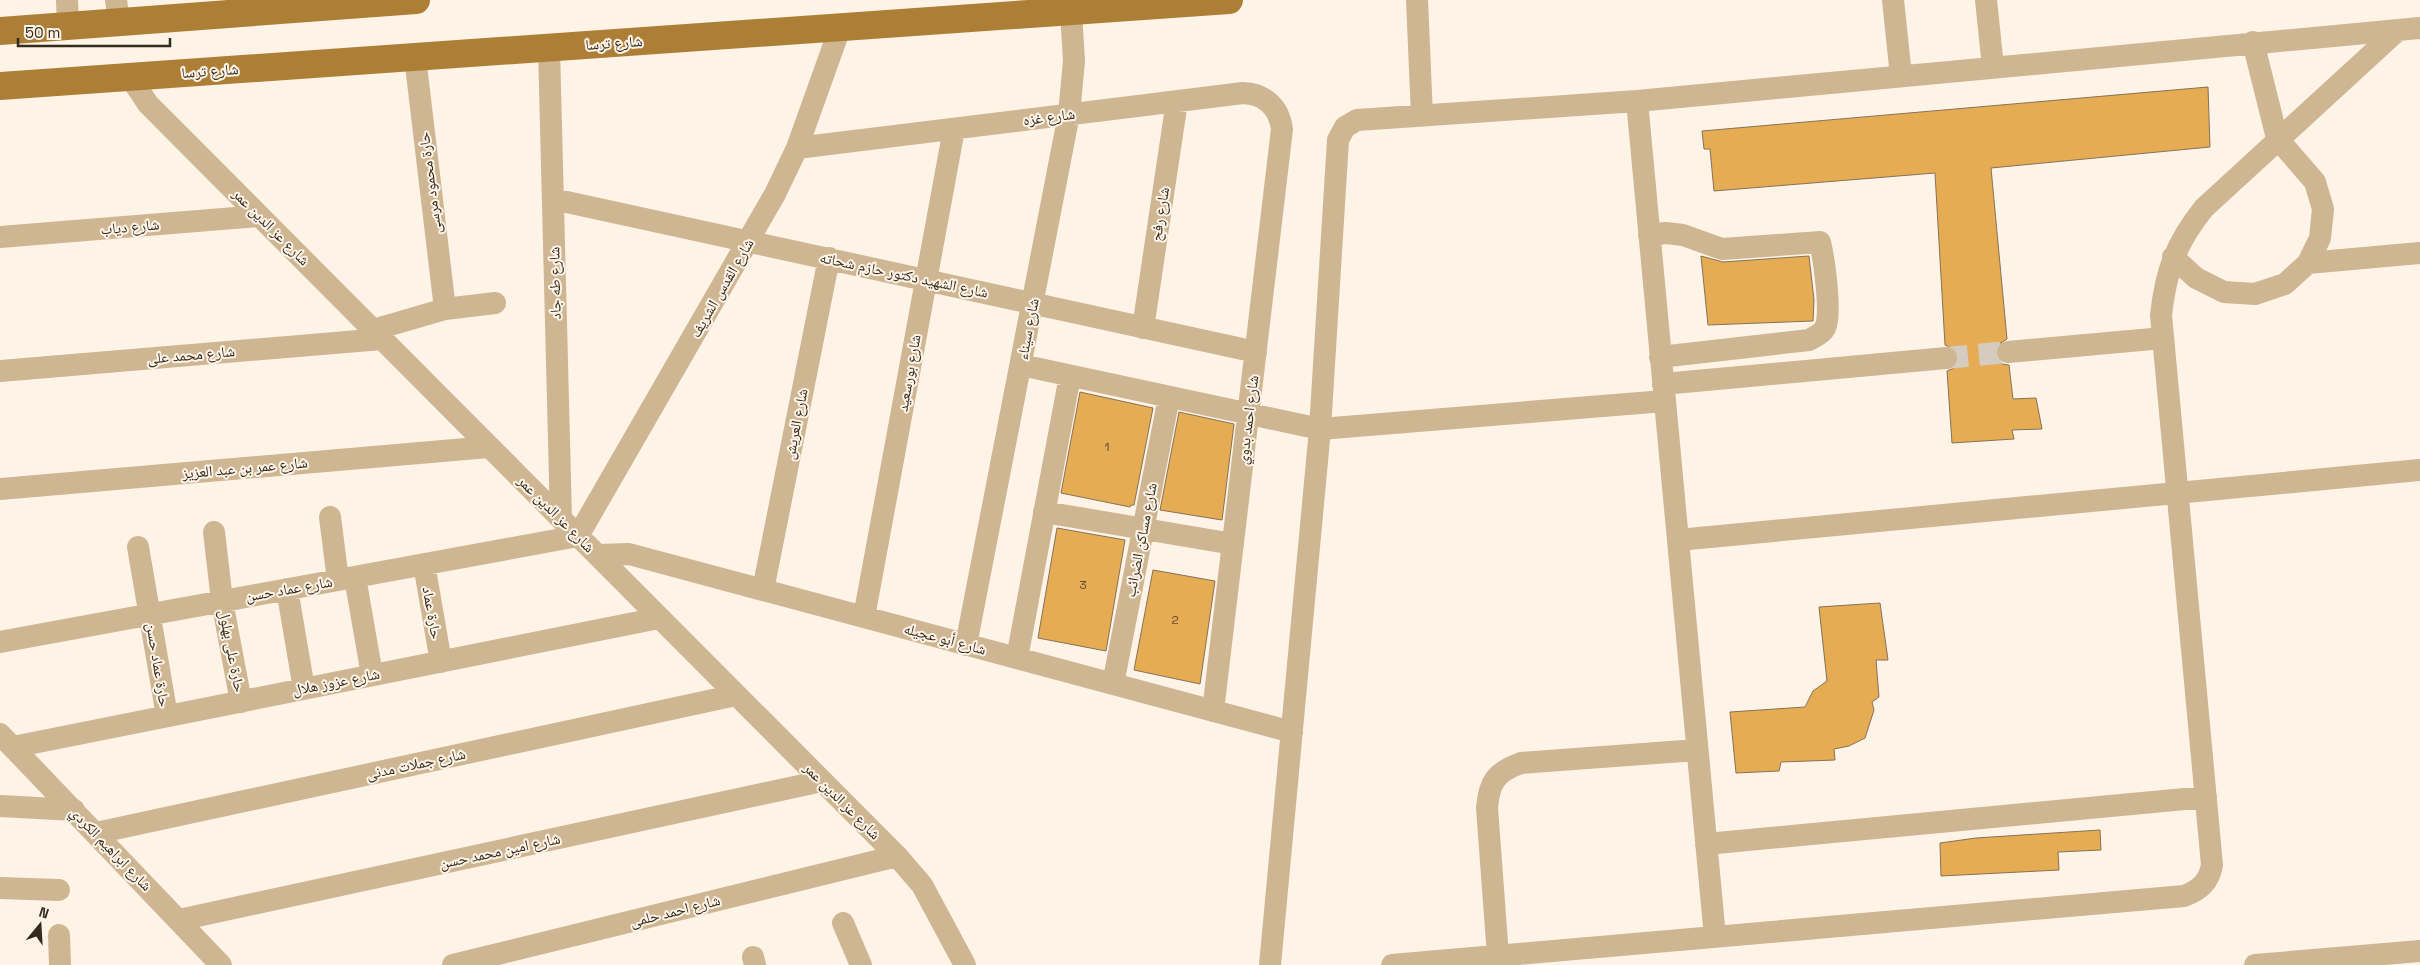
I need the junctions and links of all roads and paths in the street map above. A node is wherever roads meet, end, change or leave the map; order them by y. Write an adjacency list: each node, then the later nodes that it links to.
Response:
1 (403, 0): 6 (main road)
2 (1229, 0): 9 (main road, شارع ترسا)
3 (1417, 0): 25 (street)
4 (1894, 0): 19 (street)
5 (1986, 0): 18 (street)
6 (333, 3): 7 (main road)
7 (293, 5): 8 (main road)
8 (117, 11): 10 (main road)
9 (1071, 12): 11 (main road, شارع ترسا); 24 (street, شارع سيناء)
10 (68, 13): 14 (main road)
11 (840, 28): 16 (main road, شارع ترسا); 29 (street, شارع القدس الشريف)
12 (2420, 28): 13 (street)
13 (2398, 30): 15 (street); 28 (street)
14 (0, 31)
15 (2253, 42): 18 (street); 28 (street)
16 (549, 48): 17 (main road, شارع ترسا); 30 (street, شارع طه جاد)
17 (416, 57): 20 (main road, شارع ترسا); 42 (street, حارة محمود مرسى)
18 (1993, 67): 19 (street)
19 (1900, 76): 23 (street)
20 (130, 77): 21 (main road, شارع ترسا); 31 (street, شارع عز الدين عمر)
21 (0, 86)
22 (1177, 101): 24 (street, شارع غزه); 27 (street, شارع غزه); 43 (street, شارع رفح)
23 (1636, 101): 25 (street); 32 (street)
24 (1070, 114): 26 (street, شارع غزه); 41 (street, شارع سيناء)
25 (1422, 116): 56 (street)
26 (954, 128): 29 (street, شارع غزه); 39 (street, شارع بورسعيد)
27 (1282, 129): 46 (street, شارع احمد بدوي)
28 (2277, 138): 36 (street); 38 (street)
29 (797, 148): 34 (street, شارع القدس الشريف)
30 (553, 199): 34 (street, شارع الشهيد دكتور حازم شحاته); 63 (street, شارع طه جاد)
31 (259, 216): 33 (street, شارع دياب); 44 (street, شارع عز الدين عمر)
32 (1649, 235): 48 (street); 48 (street)
33 (0, 237)
34 (750, 241): 37 (street, شارع الشهيد دكتور حازم شحاته); 66 (street, شارع القدس الشريف)
35 (2420, 254): 38 (street)
36 (2173, 257): 38 (street); 45 (street)
37 (829, 258): 39 (street, شارع الشهيد دكتور حازم شحاته); 74 (street, شارع العريش)
38 (2308, 263)
39 (926, 280): 41 (street, شارع الشهيد دكتور حازم شحاته); 77 (street, شارع بورسعيد)
40 (495, 303): 42 (street, شارع محمد على)
41 (1033, 303): 43 (street, شارع الشهيد دكتور حازم شحاته); 50 (street, شارع سيناء)
42 (446, 309): 44 (street, شارع محمد على)
43 (1143, 328): 46 (street, شارع الشهيد دكتور حازم شحاته)
44 (378, 335): 51 (street, شارع محمد على); 57 (street, شارع عز الدين عمر)
45 (2163, 338): 47 (street); 60 (street)
46 (1256, 352): 55 (street, شارع احمد بدوي)
47 (2008, 352)
48 (1660, 356): 53 (street)
49 (1946, 358): 53 (street)
50 (1021, 365): 52 (street); 80 (street, شارع سيناء)
51 (0, 370)
52 (1070, 376): 54 (street); 61 (street)
53 (1664, 393): 56 (street); 67 (street)
54 (1169, 397): 55 (street); 64 (street, شارع مساكن الضرائب)
55 (1248, 414): 56 (street); 68 (street, شارع احمد بدوي)
56 (1320, 429): 90 (street)
57 (489, 447): 59 (street, شارع عمر بن عبد العزيز); 63 (street, شارع عز الدين عمر)
58 (2420, 470): 60 (street)
59 (0, 489)
60 (2177, 493): 67 (street); 94 (street)
61 (1044, 512): 64 (street); 81 (street)
62 (330, 517): 72 (street)
63 (561, 519): 66 (street, شارع عز الدين عمر)
64 (1144, 529): 68 (street); 84 (street, شارع مساكن الضرائب)
65 (214, 532): 75 (street)
66 (578, 536): 70 (street, شارع عز الدين عمر); 71 (street, شارع عماد حسن)
67 (1678, 540): 92 (street)
68 (1233, 544): 88 (street, شارع احمد بدوي)
69 (138, 547): 76 (street, حارة عماد حسن)
70 (597, 555): 74 (street, شارع أبو عجيله); 78 (street, شارع عز الدين عمر)
71 (424, 564): 72 (street, شارع عماد حسن); 82 (street, حارة عماد)
72 (347, 578): 73 (street, شارع عماد حسن); 83 (street)
73 (287, 589): 75 (street, شارع عماد حسن); 85 (street)
74 (763, 590): 77 (street, شارع أبو عجيله)
75 (222, 601): 76 (street, شارع عماد حسن); 87 (street, حارة على بهلول)
76 (150, 615): 79 (street, شارع عماد حسن); 89 (street, حارة عماد حسن)
77 (864, 617): 80 (street, شارع أبو عجيله)
78 (659, 618): 82 (street, شارع عزوز هلال); 86 (street, شارع عز الدين عمر)
79 (0, 642)
80 (966, 645): 81 (street, شارع أبو عجيله)
81 (1017, 658): 84 (street, شارع أبو عجيله)
82 (441, 662): 83 (street, شارع عزوز هلال)
83 (372, 675): 85 (street, شارع عزوز هلال)
84 (1113, 684): 88 (street, شارع أبو عجيله)
85 (304, 689): 87 (street, شارع عزوز هلال)
86 (736, 695): 93 (street, شارع عز الدين عمر); 98 (street, شارع جملات مدنى)
87 (241, 702): 89 (street, شارع عزوز هلال)
88 (1213, 711): 90 (street, شارع أبو عجيله)
89 (167, 716): 91 (street, شارع عزوز هلال)
90 (1292, 732): 114 (street)
91 (7, 740): 96 (street, شارع ابراهيم الكردي)
92 (1697, 750): 99 (street); 108 (street)
93 (822, 781): 100 (street, شارع عز الدين عمر); 103 (street, شارع امين محمد حسن)
94 (2206, 796): 99 (street); 106 (street)
95 (0, 806): 96 (street); 97 (street)
96 (74, 810): 98 (street, شارع ابراهيم الكردي)
97 (0, 822)
98 (96, 833): 103 (street, شارع ابراهيم الكردي)
99 (1706, 844): 106 (street)
100 (897, 856): 111 (street, شارع احمد حلمى); 113 (street, شارع عز الدين عمر)
101 (0, 888): 102 (street)
102 (59, 890)
103 (179, 920): 110 (street, شارع ابراهيم الكردي)
104 (843, 923): 112 (street)
105 (59, 935): 109 (street)
106 (1715, 937): 108 (street)
107 (2420, 951): 116 (street)
108 (1498, 956): 115 (street)
109 (60, 965)
110 (221, 965)
111 (453, 965)
112 (861, 965)
113 (965, 965)
114 (1270, 965)
115 (1392, 965)
116 (2255, 965)

